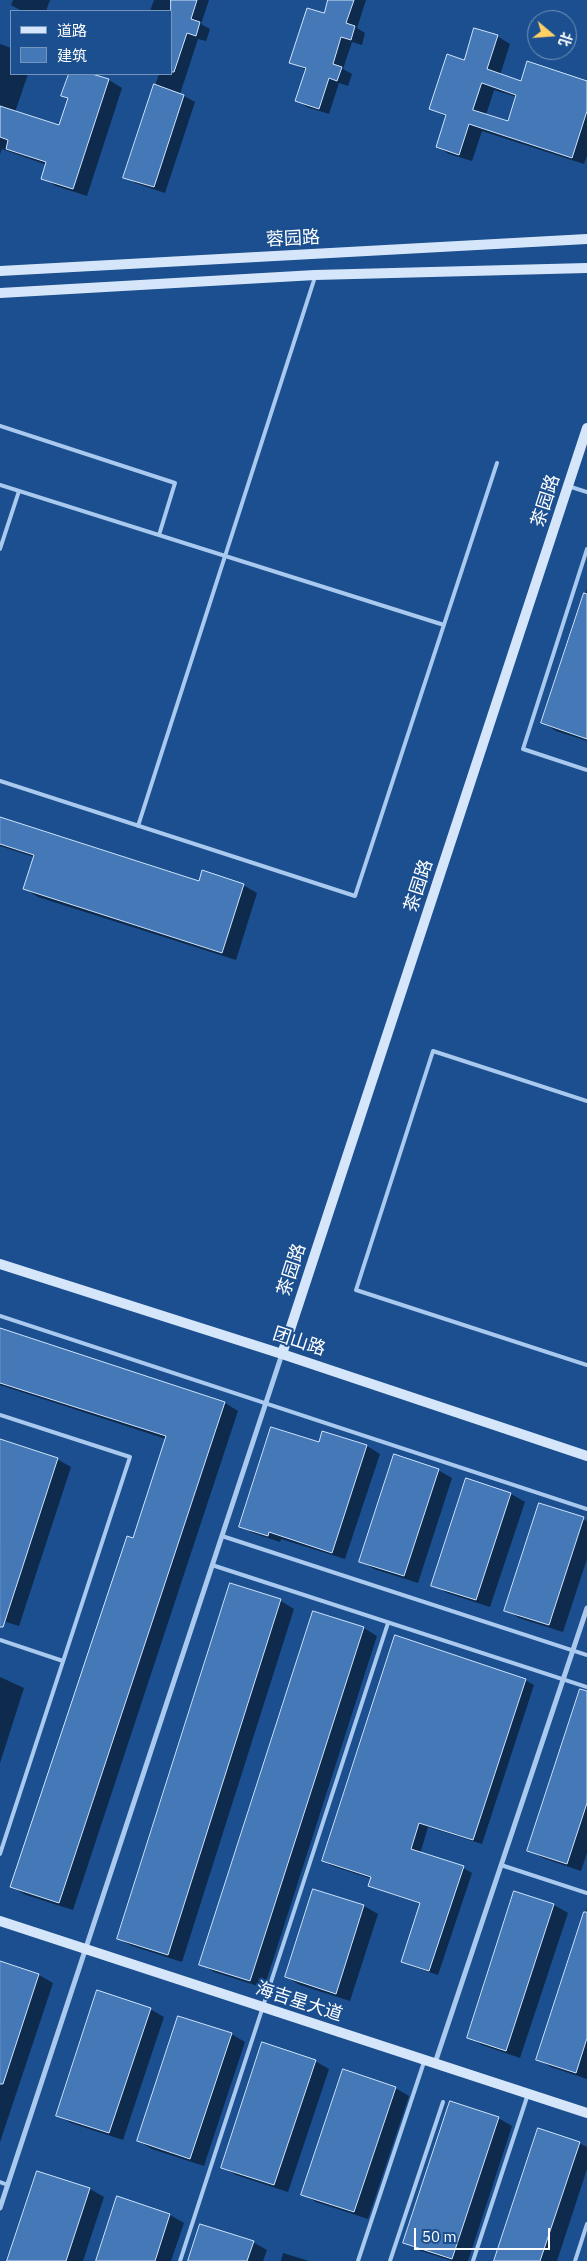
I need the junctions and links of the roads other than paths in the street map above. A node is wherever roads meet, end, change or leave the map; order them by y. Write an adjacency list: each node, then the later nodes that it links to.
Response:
1 (587, 239): 3 (street, 蓉园路)
2 (587, 268): 4 (street)
3 (0, 271)
4 (315, 275): 5 (street); 16 (lane)
5 (0, 293)
6 (0, 426): 13 (lane)
7 (587, 428): 10 (street, 茶园路)
8 (497, 464): 17 (lane)
9 (0, 485): 11 (lane)
10 (568, 486): 12 (lane); 24 (street, 茶园路)
11 (19, 491): 13 (lane); 14 (lane)
12 (587, 492)
13 (158, 535): 16 (lane)
14 (0, 548)
15 (587, 550): 18 (lane)
16 (225, 556): 17 (lane); 20 (lane)
17 (444, 624): 20 (lane)
18 (587, 770)
19 (0, 781): 20 (lane)
20 (138, 826)
21 (587, 1101): 25 (lane)
22 (0, 1264): 24 (street, 团山路)
23 (0, 1316): 26 (lane)
24 (282, 1354): 26 (street); 28 (street, 团山路)
25 (587, 1365)
26 (266, 1404): 29 (lane); 30 (street)
27 (0, 1415): 37 (lane)
28 (587, 1456)
29 (587, 1509)
30 (222, 1536): 31 (street); 35 (lane)
31 (212, 1565): 33 (lane); 44 (street)
32 (587, 1608): 35 (street)
33 (388, 1623): 38 (lane); 45 (lane)
34 (0, 1640): 37 (lane)
35 (573, 1650): 36 (lane); 38 (street)
36 (587, 1655)
37 (64, 1661): 40 (lane)
38 (563, 1680): 39 (lane); 41 (street)
39 (587, 1687)
40 (0, 1854)
41 (501, 1865): 42 (lane); 46 (street)
42 (587, 1893)
43 (0, 1921): 44 (street, 海吉星大道)
44 (86, 1949): 45 (street, 海吉星大道); 51 (street)
45 (265, 2008): 46 (street, 海吉星大道); 54 (lane)
46 (430, 2062): 47 (street, 海吉星大道); 55 (lane)
47 (528, 2094): 49 (street, 海吉星大道); 57 (lane)
48 (444, 2102): 56 (lane)
49 (587, 2113)
50 (0, 2182): 51 (lane)
51 (8, 2185): 52 (street)
52 (0, 2208)
53 (587, 2224): 58 (lane)
54 (180, 2261)
55 (358, 2261)
56 (390, 2261)
57 (473, 2261)
58 (575, 2261)

